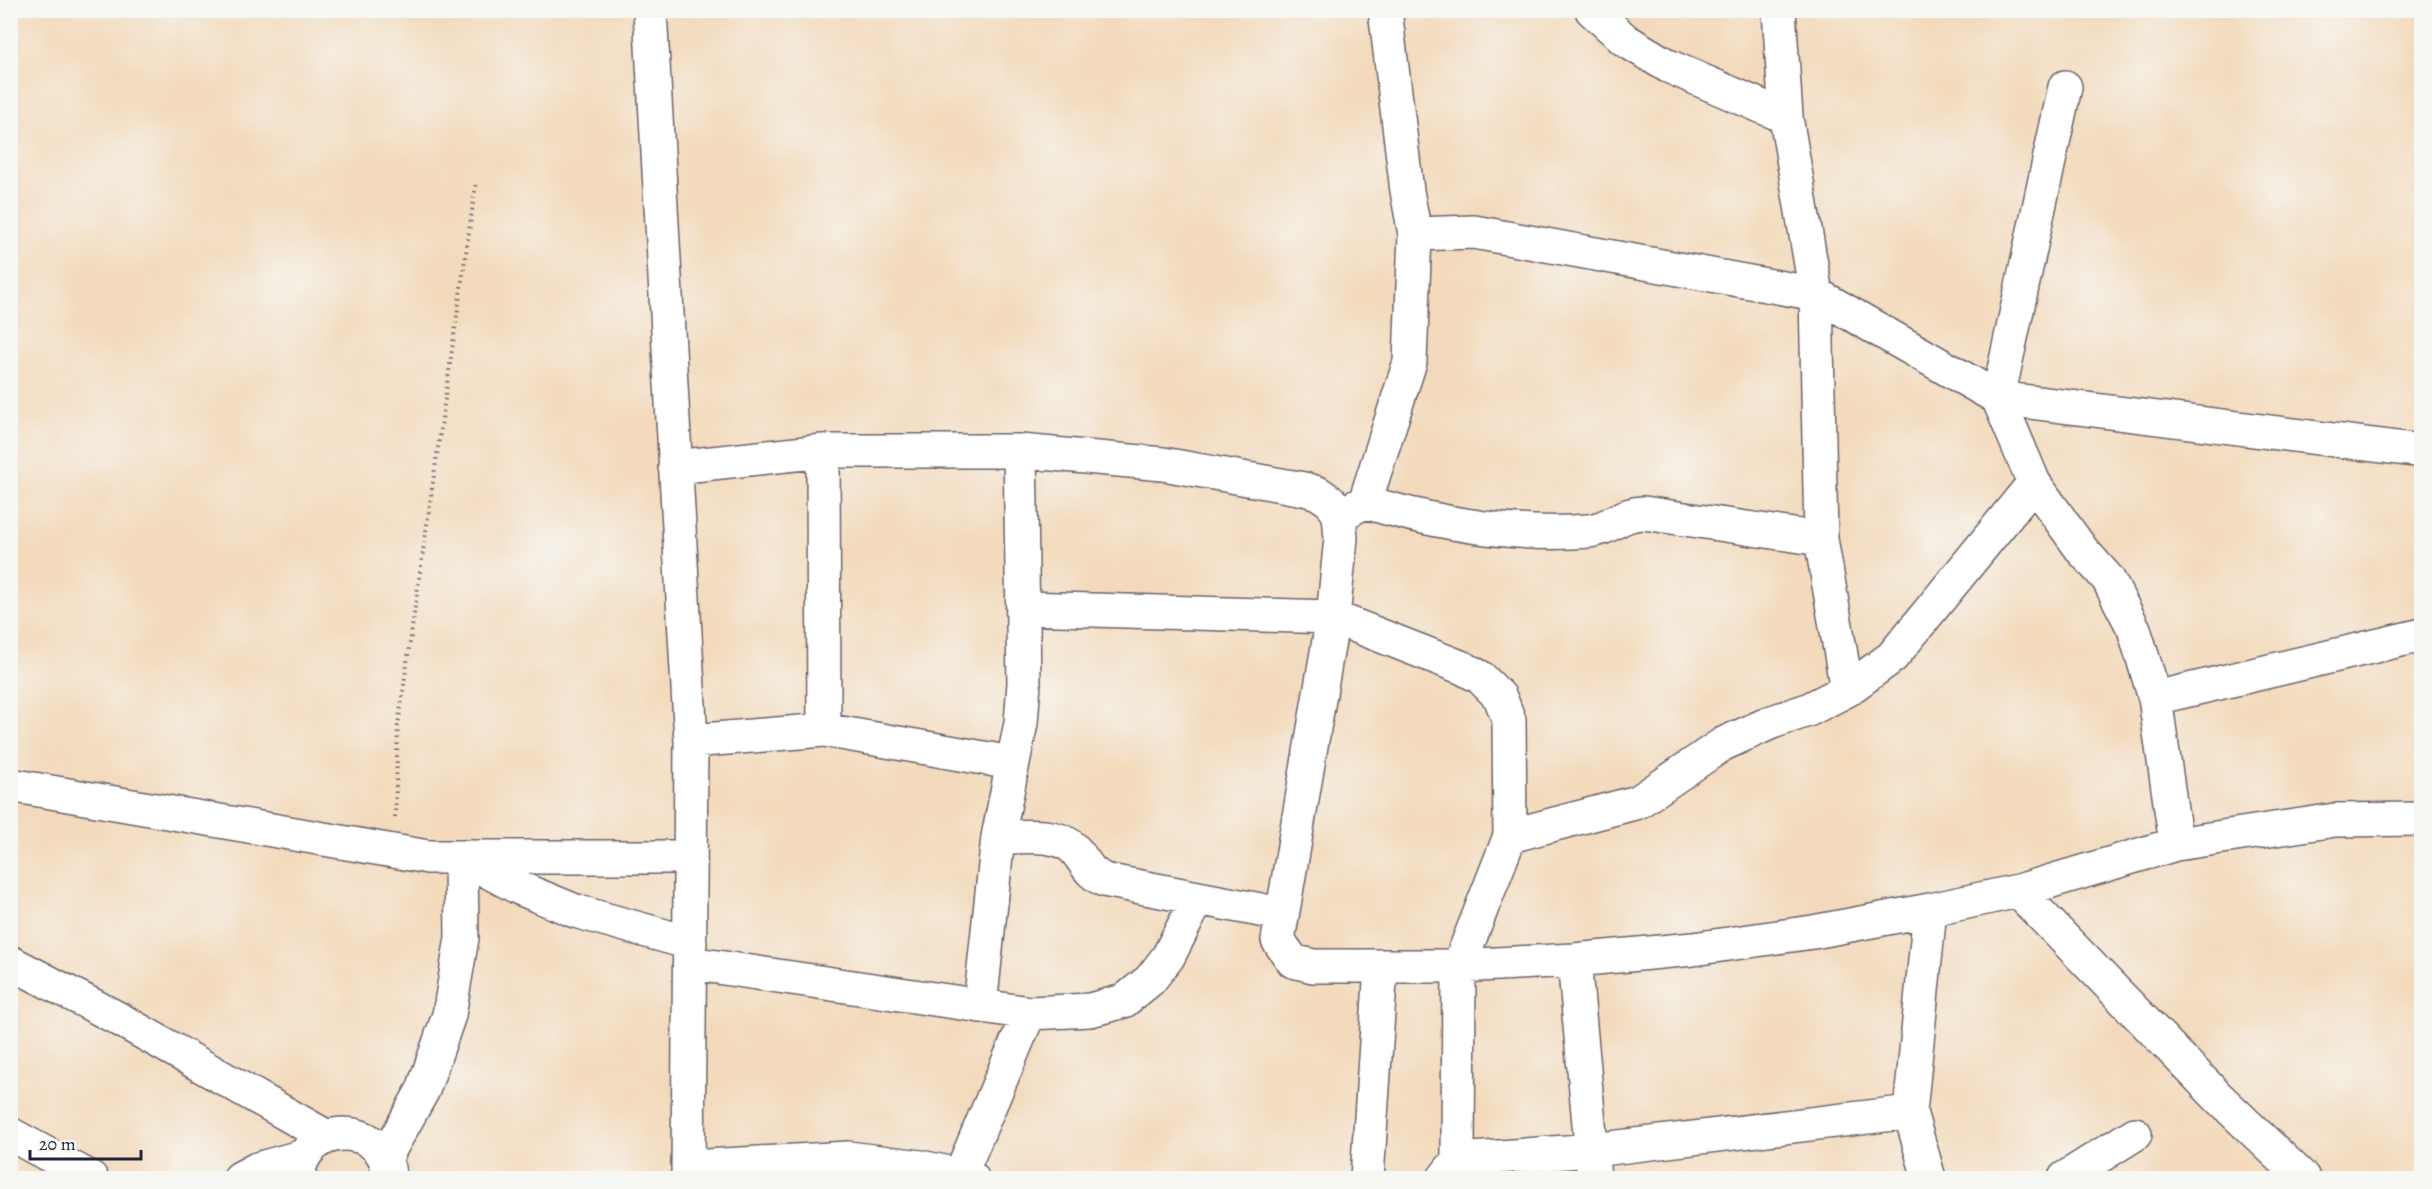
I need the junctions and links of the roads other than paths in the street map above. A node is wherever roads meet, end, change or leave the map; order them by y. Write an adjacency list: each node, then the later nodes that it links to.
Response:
1 (650, 10): 13 (street)
2 (1384, 10): 7 (street)
3 (1592, 10): 6 (street)
4 (1779, 10): 6 (street)
5 (2065, 87): 9 (street)
6 (1786, 117): 8 (street)
7 (1415, 234): 8 (street); 15 (street)
8 (1816, 294): 9 (street); 16 (street)
9 (1998, 398): 12 (street); 14 (street)
10 (823, 451): 11 (street); 13 (street); 22 (street)
11 (1020, 451): 15 (street); 17 (street)
12 (2421, 451)
13 (675, 467): 23 (street)
14 (2034, 483): 20 (street); 21 (street)
15 (1352, 509): 16 (street); 18 (street)
16 (1821, 540): 20 (street)
17 (1024, 608): 18 (street); 24 (street)
18 (1333, 617): 28 (street); 35 (street)
19 (2421, 635): 21 (street)
20 (1847, 690): 28 (street)
21 (2155, 698): 29 (street)
22 (824, 730): 23 (street); 24 (street)
23 (691, 741): 31 (street)
24 (1012, 763): 27 (street)
25 (10, 786): 30 (street)
26 (2421, 819): 29 (street)
27 (998, 837): 33 (street); 41 (street)
28 (1510, 837): 39 (street)
29 (2176, 844): 32 (street)
30 (461, 857): 31 (street); 36 (street); 48 (street)
31 (690, 857): 36 (street)
32 (2018, 891): 34 (street); 57 (street)
33 (1198, 898): 35 (street); 42 (street)
34 (1930, 910): 37 (street); 43 (street)
35 (1281, 914): 40 (street)
36 (690, 953): 41 (street); 50 (street)
37 (1574, 960): 39 (street); 47 (street)
38 (10, 962): 46 (street)
39 (1459, 966): 40 (street); 49 (street)
40 (1381, 967): 54 (street)
41 (980, 1006): 42 (street)
42 (1029, 1013): 51 (street)
43 (1910, 1112): 47 (street); 55 (street)
44 (10, 1134): 52 (street)
45 (2135, 1134): 56 (street)
46 (310, 1157): 48 (street); 53 (street)
47 (1594, 1164): 49 (street)
48 (387, 1168)
49 (1451, 1169)
50 (688, 1173): 51 (street)
51 (964, 1178)
52 (91, 1179)
53 (240, 1179)
54 (1367, 1179)
55 (1929, 1179)
56 (2065, 1179)
57 (2303, 1179)

